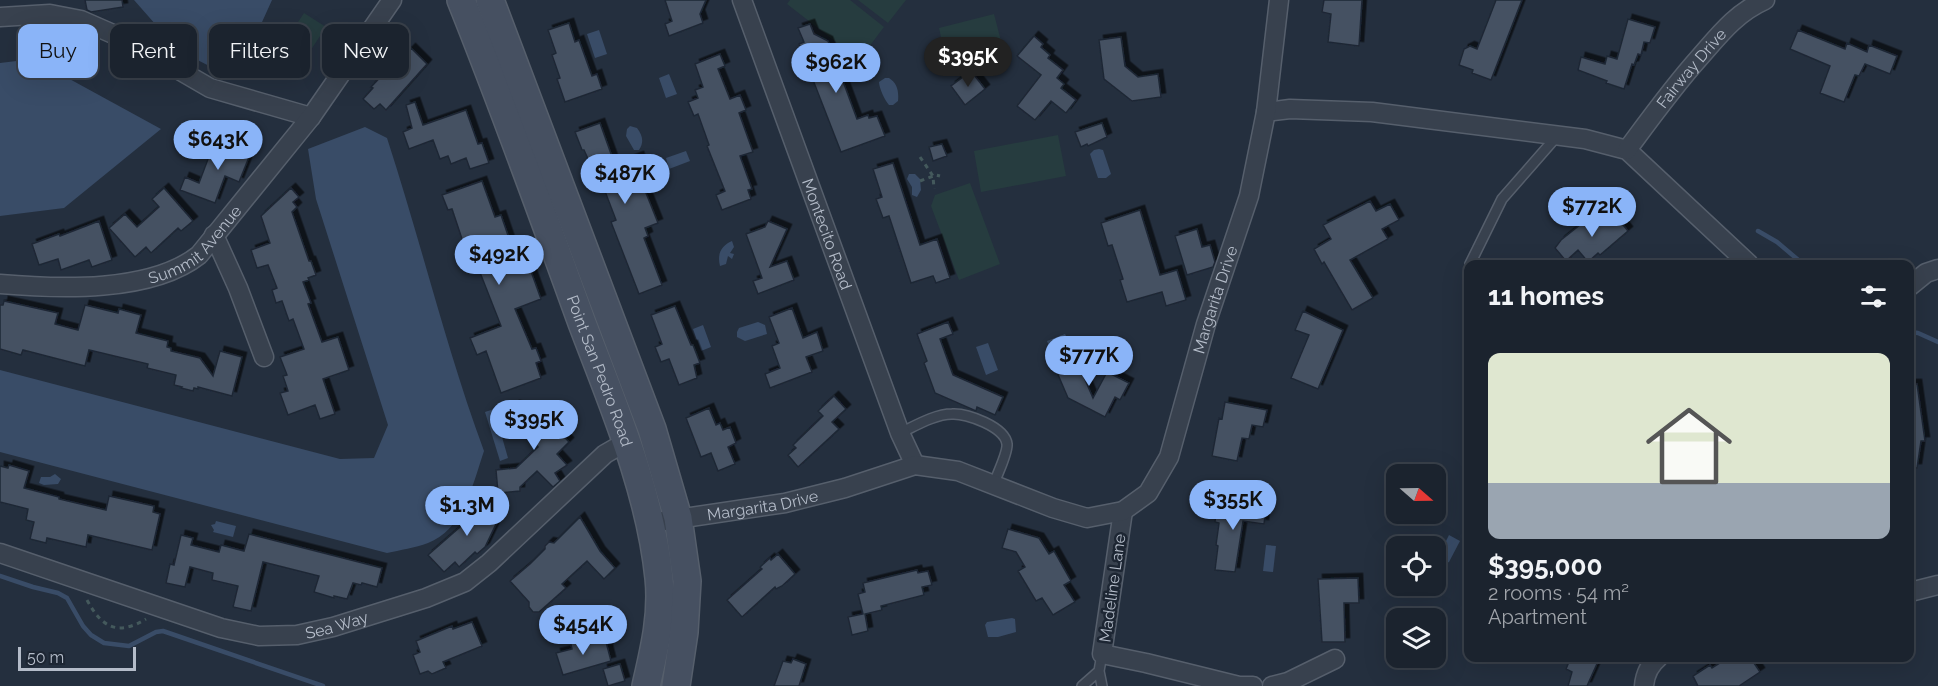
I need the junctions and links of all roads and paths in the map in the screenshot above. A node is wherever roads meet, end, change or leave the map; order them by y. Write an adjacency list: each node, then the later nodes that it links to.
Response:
1 (392, 0): 9 (street, Summit Avenue)
2 (461, 0): 24 (main road, Point San Pedro Road)
3 (490, 0): 28 (main road, Point San Pedro Road)
4 (742, 0): 23 (street, Montecito Road)
5 (1279, 0): 8 (street, Margarita Drive)
6 (1765, 0): 11 (street, Fairway Drive)
7 (0, 17): 9 (street)
8 (1266, 112): 10 (street); 27 (street, Margarita Drive)
9 (311, 117): 16 (street, Summit Avenue)
10 (1558, 135): 11 (street); 17 (lane)
11 (1627, 150): 18 (street)
12 (920, 157): 13 (path)
13 (937, 175): 14 (path); 15 (path)
14 (920, 181)
15 (934, 189)
16 (214, 235): 21 (street, Summit Avenue); 22 (street)
17 (1472, 260)
18 (1745, 260)
19 (1938, 269): 20 (street)
20 (1914, 283)
21 (0, 284)
22 (264, 357)
23 (900, 433): 25 (street, Montecito Road); 26 (lane)
24 (626, 442): 29 (main road, Point San Pedro Road); 34 (street, Sea Way)
25 (915, 465): 26 (street, Margarita Drive); 28 (street, Margarita Drive)
26 (994, 484): 27 (street, Margarita Drive)
27 (1123, 511): 37 (street, Madeline Lane)
28 (678, 518): 29 (street, Margarita Drive); 39 (main road, Point San Pedro Road)
29 (650, 522): 38 (main road, Point San Pedro Road)
30 (0, 553): 31 (street, Sea Way)
31 (88, 583): 34 (street, Sea Way); 34 (path)
32 (1938, 585): 33 (street)
33 (1914, 591)
34 (155, 606)
35 (1335, 659): 43 (street)
36 (1653, 662): 44 (street)
37 (1101, 663): 40 (lane); 41 (lane); 42 (street, Madeline Lane)
38 (646, 686)
39 (676, 686)
40 (1082, 686)
41 (1102, 686)
42 (1253, 686)
43 (1272, 686)
44 (1644, 686)

